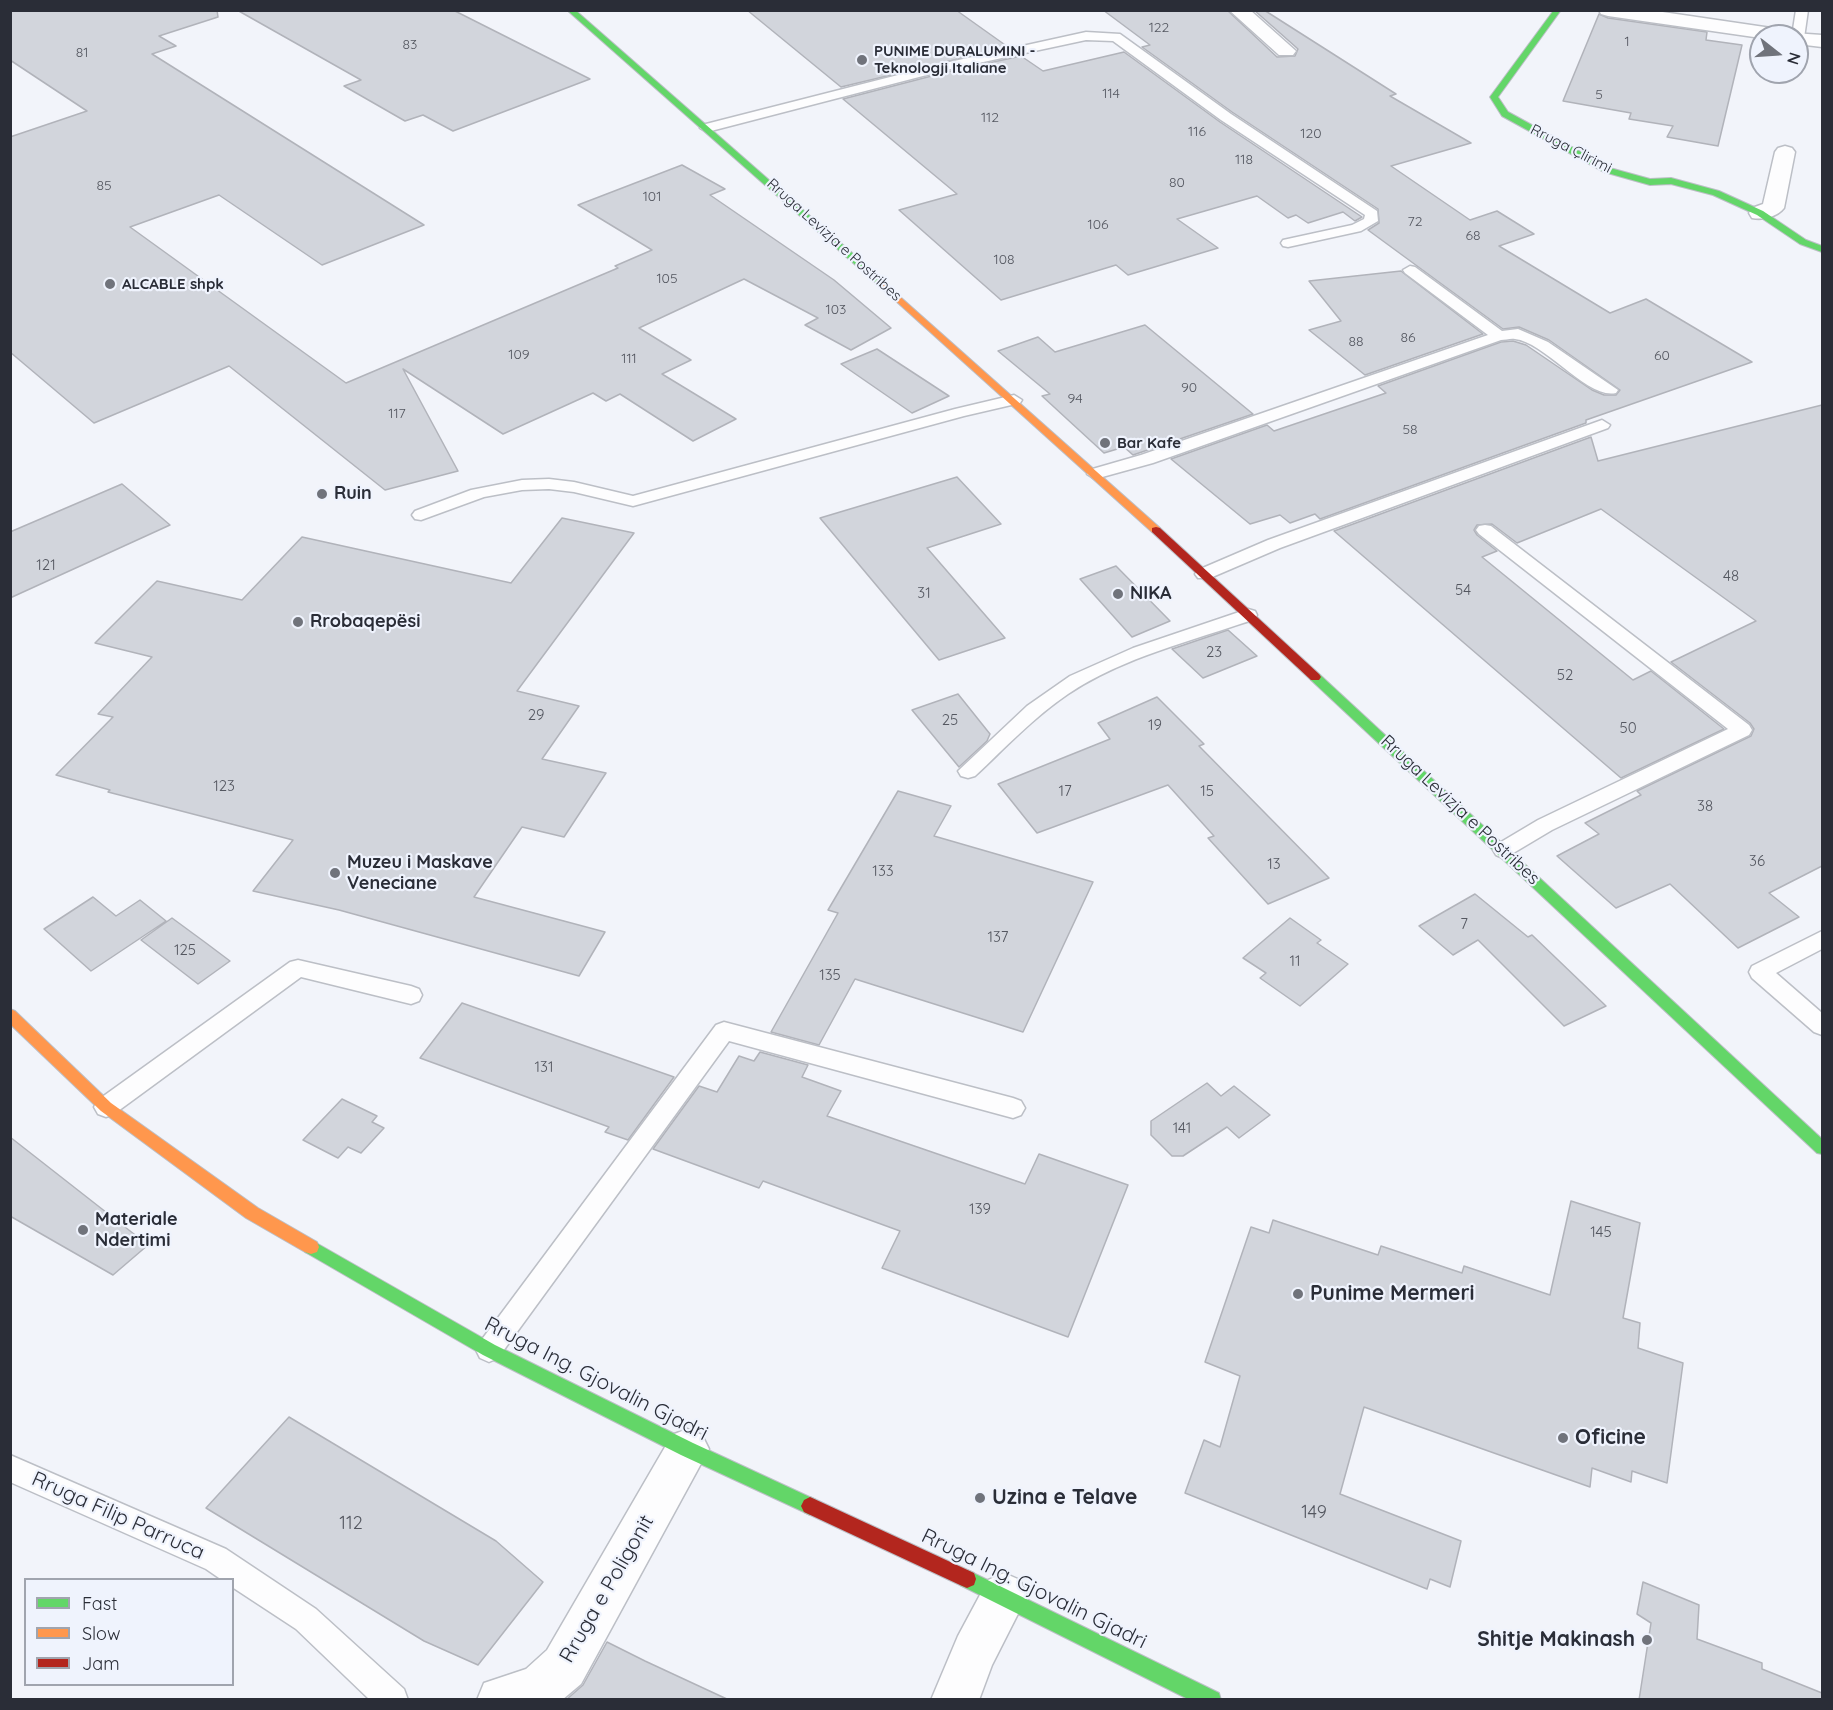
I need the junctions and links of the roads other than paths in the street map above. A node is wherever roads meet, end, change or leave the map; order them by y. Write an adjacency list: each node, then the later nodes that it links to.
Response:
1 (570, 10): 7 (street, Rruga Levizja e Postribes)
2 (1238, 10): 6 (street)
3 (1558, 10): 9 (street, Rruga Çlirimi)
4 (1608, 10): 5 (street)
5 (1749, 31)
6 (1286, 51)
7 (707, 128): 10 (lane); 15 (street, Rruga Levizja e Postribes)
8 (1785, 152): 9 (street)
9 (1760, 213): 11 (street, Rruga Çlirimi)
10 (1288, 243)
11 (1822, 249)
12 (1410, 270): 13 (lane)
13 (1499, 336): 14 (lane); 17 (lane)
14 (1610, 390)
15 (1014, 400): 17 (street, Rruga Levizja e Postribes); 18 (lane)
16 (1602, 425): 20 (lane)
17 (1095, 474): 20 (street, Rruga Levizja e Postribes)
18 (421, 515)
19 (1485, 530): 23 (lane)
20 (1204, 574): 21 (street, Rruga Levizja e Postribes)
21 (1248, 615): 22 (lane); 23 (street, Rruga Levizja e Postribes)
22 (968, 771)
23 (1503, 850): 30 (street, Rruga Levizja e Postribes)
24 (1822, 939): 27 (lane)
25 (411, 995): 28 (lane)
26 (10, 1015): 28 (street, Rruga Ing. Gjovalin Gjadri)
27 (1822, 1026)
28 (106, 1107): 31 (street, Rruga Ing. Gjovalin Gjadri)
29 (1012, 1108): 31 (lane)
30 (1822, 1148)
31 (489, 1350): 32 (street, Rruga Ing. Gjovalin Gjadri)
32 (687, 1449): 34 (street, Rruga Ing. Gjovalin Gjadri); 36 (street, Rruga e Poligonit)
33 (10, 1468): 35 (lane, Rruga Filip Parruca)
34 (1004, 1596): 37 (street); 38 (street, Rruga Ing. Gjovalin Gjadri)
35 (393, 1700)
36 (501, 1700)
37 (955, 1700)
38 (1212, 1700)

